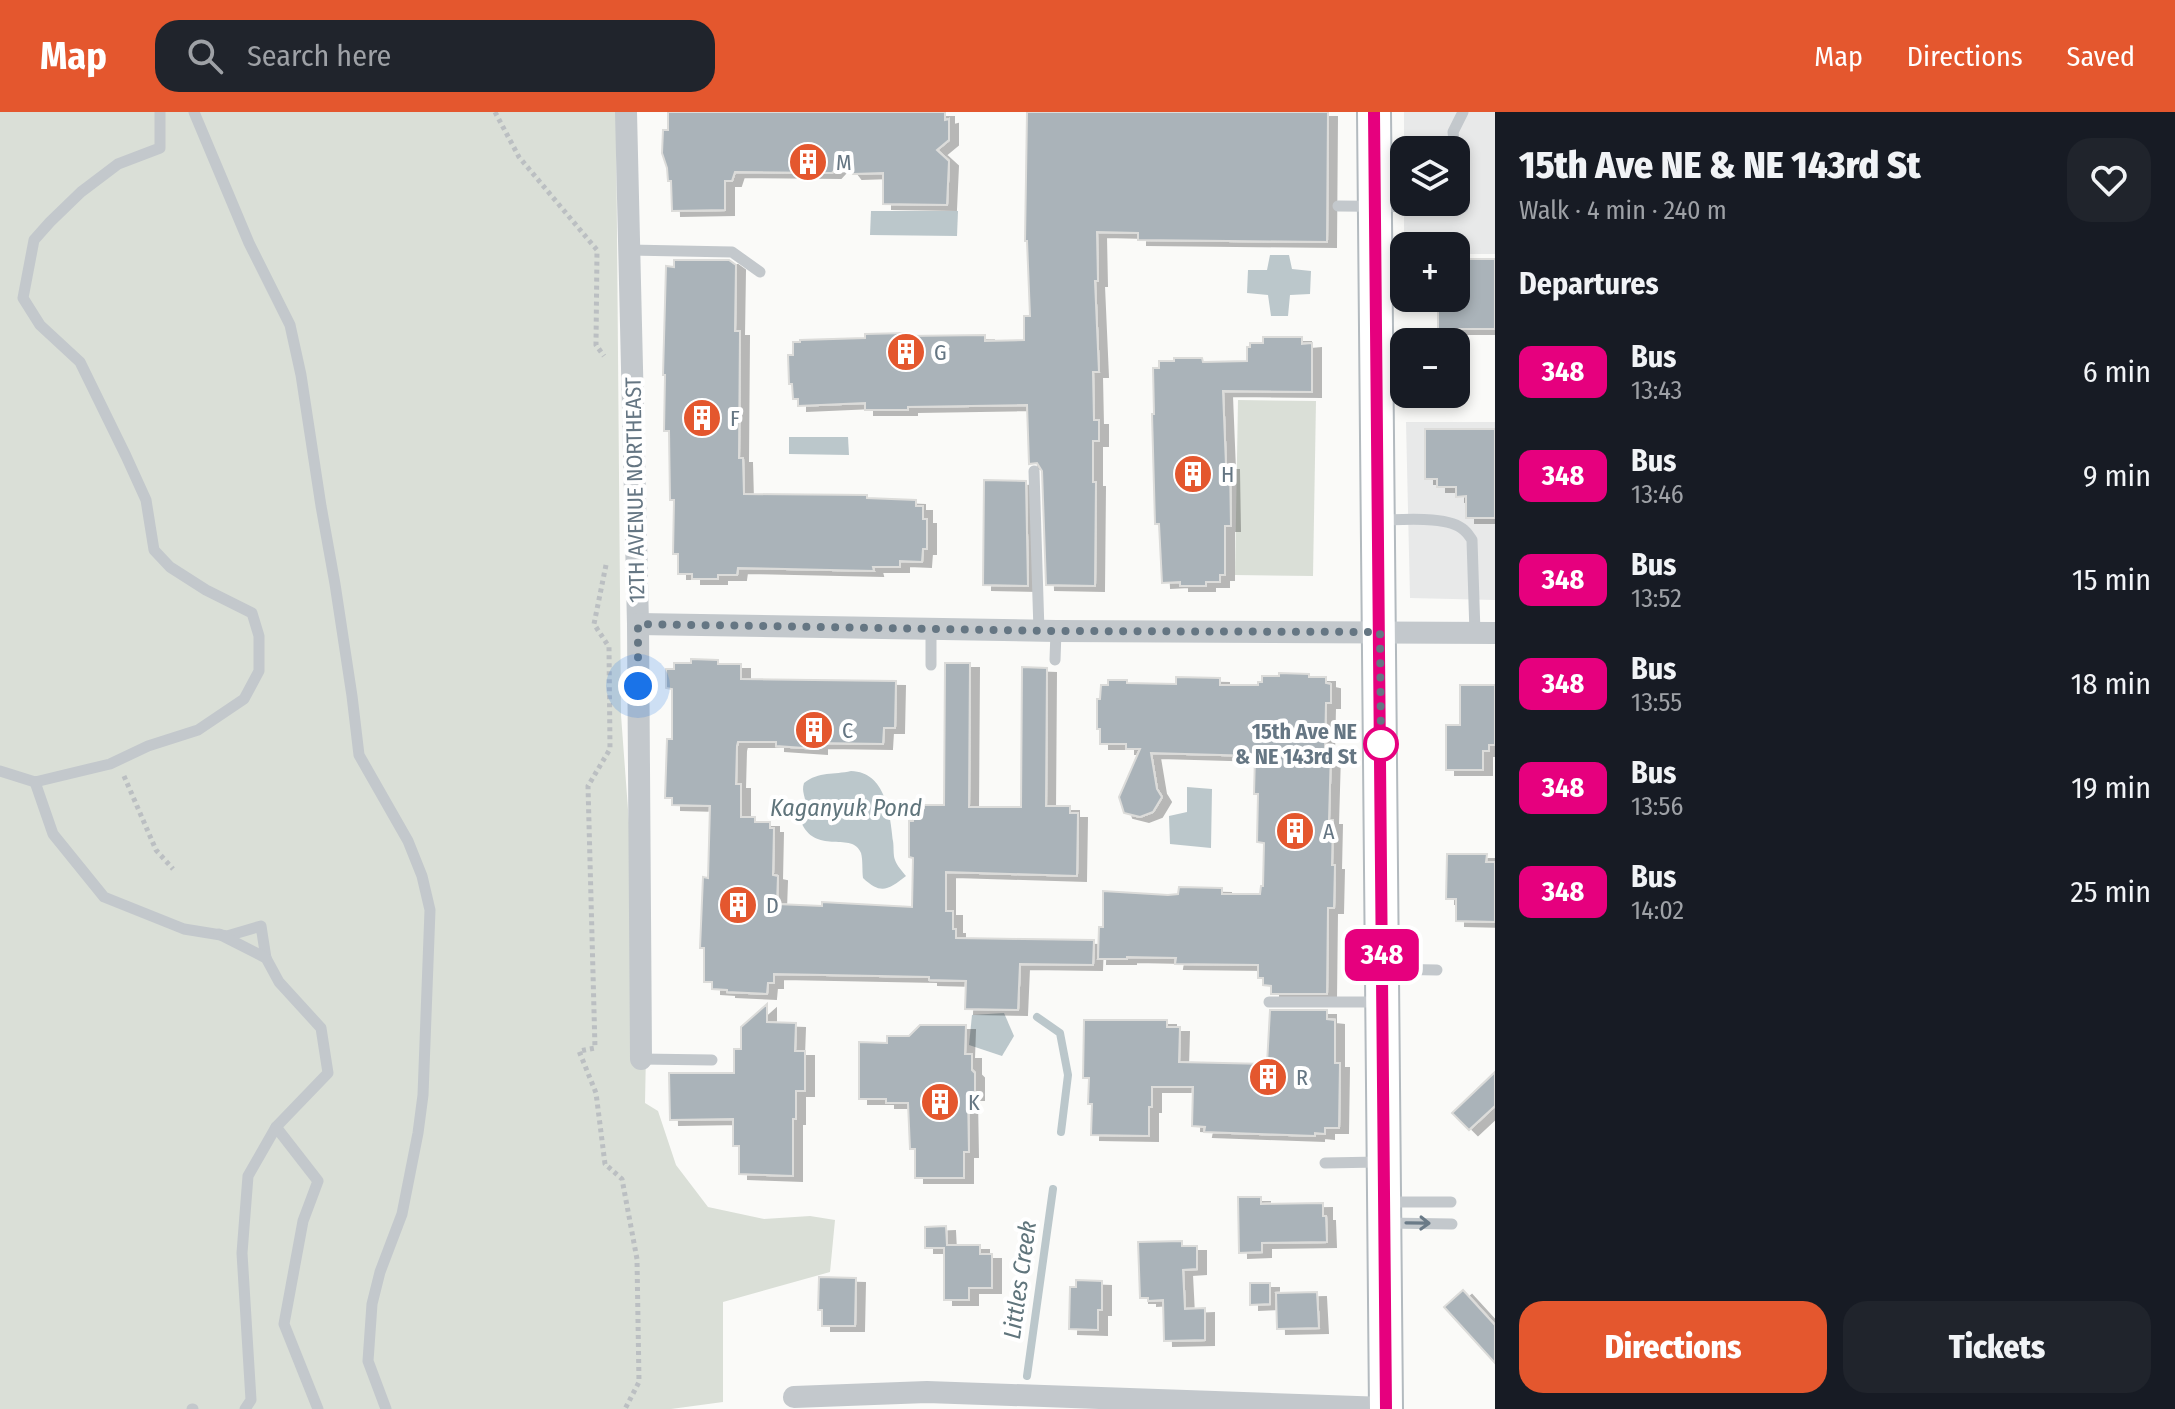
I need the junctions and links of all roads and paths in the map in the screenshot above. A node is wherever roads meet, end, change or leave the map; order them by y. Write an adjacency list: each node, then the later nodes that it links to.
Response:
1 (160, 112): 26 (lane)
2 (194, 112): 48 (lane)
3 (495, 112): 13 (path)
4 (626, 112): 11 (street, 12TH AVENUE NORTHEAST)
5 (1374, 112): 9 (main road)
6 (1463, 112): 7 (lane)
7 (1453, 136)
8 (1338, 206): 9 (lane)
9 (1375, 207): 10 (lane); 14 (main road)
10 (1390, 207)
11 (629, 250): 12 (lane); 19 (street, 12TH AVENUE NORTHEAST)
12 (760, 272)
13 (604, 356)
14 (1390, 378)
15 (1390, 400): 17 (main road)
16 (1034, 471): 21 (lane)
17 (1379, 520): 22 (main road); 23 (lane)
18 (606, 565): 49 (path)
19 (638, 624): 20 (street); 36 (street, 12TH AVENUE NORTHEAST)
20 (931, 629): 21 (street); 25 (lane)
21 (1047, 631): 22 (street); 24 (lane)
22 (1380, 632): 23 (street); 32 (main road)
23 (1485, 633)
24 (1055, 660)
25 (931, 665)
26 (118, 760): 28 (lane); 29 (path)
27 (0, 771): 28 (lane)
28 (35, 782): 30 (lane)
29 (173, 869)
30 (219, 934): 31 (lane); 31 (lane)
31 (266, 958): 38 (lane)
32 (1383, 969): 33 (lane); 35 (main road)
33 (1437, 970)
34 (1269, 1002): 35 (lane)
35 (1383, 1002): 39 (main road)
36 (641, 1059): 37 (lane)
37 (712, 1060)
38 (276, 1127): 46 (lane); 47 (lane)
39 (1384, 1162): 40 (lane); 42 (main road)
40 (1325, 1163)
41 (1451, 1202): 42 (lane)
42 (1385, 1212): 43 (lane, one-way to 43); 45 (main road)
43 (1452, 1224)
44 (794, 1397): 45 (street)
45 (1386, 1408)
46 (245, 1409)
47 (318, 1409)
48 (386, 1409)
49 (625, 1409)

